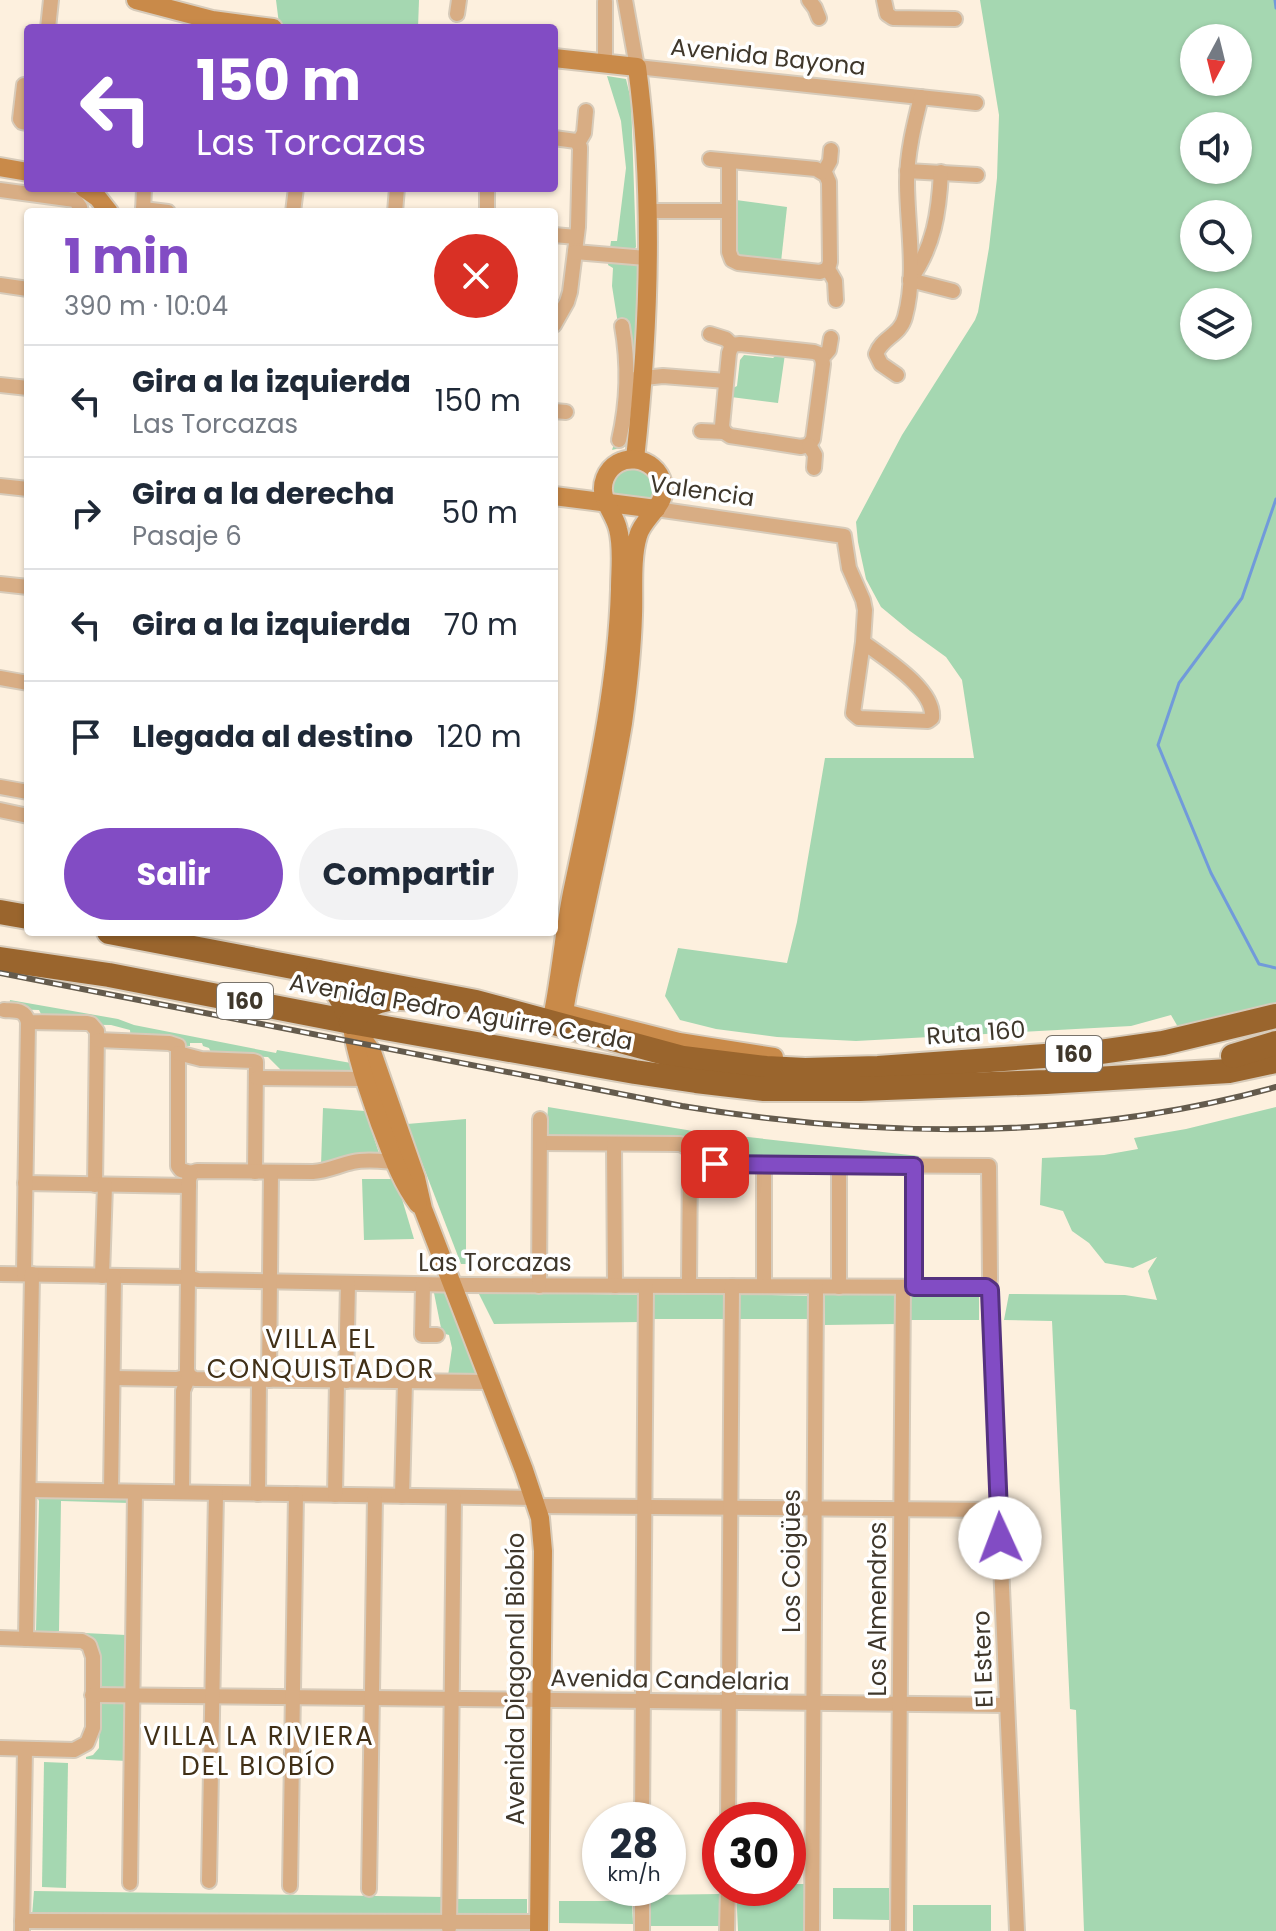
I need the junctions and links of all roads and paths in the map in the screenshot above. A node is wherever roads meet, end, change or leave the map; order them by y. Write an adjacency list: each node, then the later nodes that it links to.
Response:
1 (51, 0): 9 (street)
2 (136, 0): 10 (main road)
3 (625, 0): 13 (street)
4 (809, 0): 7 (street)
5 (884, 0): 8 (street)
6 (605, 2): 12 (street)
7 (819, 18)
8 (955, 19)
9 (48, 24)
10 (242, 24)
11 (558, 58): 12 (main road, Avenida Bayona)
12 (605, 64): 13 (main road, Avenida Bayona)
13 (637, 67): 15 (street, Avenida Bayona); 34 (main road)
14 (24, 85): 18 (street)
15 (921, 97): 16 (street, Avenida Bayona); 26 (street)
16 (976, 103)
17 (586, 111): 20 (street)
18 (24, 122)
19 (558, 138): 20 (street)
20 (578, 143): 37 (street)
21 (831, 150): 27 (street)
22 (710, 159): 23 (street)
23 (729, 161): 27 (street); 35 (street)
24 (0, 167): 25 (main road)
25 (24, 171)
26 (907, 171): 28 (street); 40 (street)
27 (824, 172): 39 (street)
28 (941, 172): 29 (street); 40 (street)
29 (977, 175)
30 (0, 190): 32 (street)
31 (90, 192): 33 (main road)
32 (80, 208)
33 (106, 208)
34 (647, 211): 35 (street); 38 (main road)
35 (729, 211): 39 (street)
36 (558, 237): 37 (street)
37 (576, 245): 38 (street); 45 (street)
38 (646, 258): 52 (main road)
39 (828, 269): 44 (street)
40 (910, 280): 43 (street); 51 (street)
41 (0, 285): 42 (street)
42 (24, 288)
43 (953, 291)
44 (836, 300)
45 (558, 318)
46 (622, 326): 52 (street)
47 (710, 334): 49 (street)
48 (831, 338): 50 (street)
49 (732, 345): 50 (street); 53 (street)
50 (822, 358): 59 (street)
51 (897, 375)
52 (635, 379): 53 (street); 58 (street); 60 (main road)
53 (726, 381): 57 (street)
54 (0, 385): 55 (street)
55 (24, 388)
56 (701, 431): 57 (street)
57 (724, 432): 59 (street)
58 (619, 440)
59 (809, 445): 61 (street)
60 (635, 459): 65 (main road); 66 (main road)
61 (814, 468)
62 (0, 486): 63 (street)
63 (24, 489)
64 (558, 496): 65 (main road, Valencia)
65 (606, 502): 66 (main road, Valencia); 83 (main road)
66 (656, 509): 69 (street, Valencia); 83 (main road)
67 (0, 584): 68 (street)
68 (24, 587)
69 (863, 642): 69 (street)
70 (0, 678): 71 (street)
71 (24, 682)
72 (0, 787): 73 (street)
73 (24, 791)
74 (0, 810): 75 (street)
75 (24, 815)
76 (0, 912): 77 (highway)
77 (24, 916)
78 (150, 936): 79 (highway, Avenida Pedro Aguirre Cerda / 160)
79 (201, 941): 81 (highway, Avenida Pedro Aguirre Cerda / 160)
80 (0, 959): 86 (highway, Avenida Pedro Aguirre Cerda / 160)
81 (318, 972): 83 (highway, Avenida Pedro Aguirre Cerda / 160); 86 (highway)
82 (4, 1010): 85 (street)
83 (550, 1014): 86 (highway); 94 (highway, Avenida Pedro Aguirre Cerda / 160)
84 (1276, 1016): 94 (highway, Ruta 160 / 160)
85 (28, 1022): 87 (street); 106 (street)
86 (351, 1022): 93 (main road, Avenida Diagonal Biobío); 94 (highway, Avenida Pedro Aguirre Cerda / 160); 108 (main road, Avenida Diagonal Biobío)
87 (98, 1040): 89 (street); 107 (street)
88 (1276, 1043): 92 (highway, Ruta 160 / 160)
89 (174, 1048): 91 (street); 105 (street)
90 (1276, 1061): 92 (highway, Ruta 160 / 160)
91 (257, 1078): 93 (street); 103 (street)
92 (1104, 1078): 94 (highway, Ruta 160 / 160)
93 (364, 1079): 98 (main road, Avenida Diagonal Biobío)
94 (868, 1079)
95 (540, 1119): 96 (street)
96 (540, 1143): 97 (street); 117 (street)
97 (614, 1144): 99 (street); 118 (street)
98 (395, 1162): 104 (street); 108 (main road, Avenida Diagonal Biobío)
99 (690, 1164): 100 (street); 120 (street)
100 (764, 1165): 101 (street); 122 (street)
101 (839, 1165): 102 (street); 124 (street)
102 (914, 1166): 125 (street, Los Almendros); 126 (street, El Estero)
103 (255, 1172): 104 (street); 105 (street)
104 (271, 1172): 113 (street)
105 (190, 1180): 107 (street); 112 (street)
106 (25, 1183): 107 (street); 110 (street)
107 (100, 1185): 111 (street)
108 (423, 1209): 116 (main road, Avenida Diagonal Biobío)
109 (0, 1274): 110 (street, Las Torcazas)
110 (28, 1274): 111 (street, Las Torcazas); 134 (street)
111 (108, 1276): 112 (street, Las Torcazas); 129 (street)
112 (187, 1277): 113 (street, Las Torcazas); 128 (street)
113 (270, 1282): 114 (street, Las Torcazas); 130 (street)
114 (348, 1283): 115 (street, Las Torcazas); 131 (street)
115 (423, 1285): 116 (street, Las Torcazas); 127 (street)
116 (452, 1285): 117 (street, Las Torcazas); 133 (main road, Avenida Diagonal Biobío)
117 (539, 1286): 118 (street, Las Torcazas)
118 (615, 1286): 119 (street, Las Torcazas)
119 (646, 1286): 120 (street, Las Torcazas); 146 (street)
120 (689, 1286): 121 (street, Las Torcazas)
121 (732, 1286): 122 (street, Las Torcazas); 147 (street)
122 (764, 1286): 123 (street, Las Torcazas)
123 (816, 1287): 124 (street, Las Torcazas); 148 (street, Los Coigües)
124 (839, 1287): 125 (street, Las Torcazas)
125 (908, 1287): 126 (street, Las Torcazas); 149 (street, Los Almendros)
126 (989, 1289): 150 (street, El Estero)
127 (437, 1335)
128 (189, 1376): 129 (street); 130 (street); 137 (street)
129 (113, 1378): 135 (street)
130 (264, 1380): 131 (street); 139 (street)
131 (341, 1381): 132 (street); 141 (street)
132 (405, 1382): 133 (street); 143 (street)
133 (490, 1382): 145 (main road, Avenida Diagonal Biobío)
134 (29, 1490): 135 (street); 152 (street)
135 (111, 1491): 136 (street)
136 (135, 1492): 137 (street); 154 (street)
137 (182, 1492): 138 (street)
138 (216, 1493): 139 (street); 155 (street)
139 (258, 1494): 140 (street)
140 (296, 1494): 141 (street); 156 (street)
141 (335, 1495): 142 (street)
142 (375, 1496): 143 (street); 157 (street)
143 (402, 1496): 144 (street)
144 (454, 1497): 145 (street); 158 (street)
145 (536, 1502): 146 (street); 159 (main road, Avenida Diagonal Biobío)
146 (644, 1507): 147 (street); 160 (street)
147 (730, 1508): 148 (street); 161 (street)
148 (814, 1508): 149 (street); 162 (street, Los Coigües)
149 (901, 1509): 150 (street); 163 (street, Los Almendros)
150 (999, 1510): 164 (street, El Estero)
151 (0, 1638): 152 (street)
152 (26, 1639): 153 (street)
153 (92, 1695): 154 (street, Avenida Candelaria); 166 (street)
154 (132, 1695): 155 (street, Avenida Candelaria); 170 (street)
155 (212, 1696): 156 (street, Avenida Candelaria); 169 (street)
156 (292, 1697): 157 (street, Avenida Candelaria); 171 (street)
157 (372, 1698): 158 (street, Avenida Candelaria); 172 (street)
158 (451, 1699): 159 (street, Avenida Candelaria); 181 (street)
159 (541, 1700): 160 (street, Avenida Candelaria); 180 (main road, Avenida Diagonal Biobío)
160 (643, 1701): 161 (street, Avenida Candelaria); 167 (street)
161 (729, 1702): 162 (street, Avenida Candelaria); 168 (street)
162 (813, 1703): 163 (street, Avenida Candelaria); 184 (street, Los Coigües)
163 (900, 1704): 164 (street, Avenida Candelaria); 185 (street, Los Almendros)
164 (1007, 1705): 186 (street, El Estero)
165 (0, 1748): 166 (street)
166 (25, 1749): 175 (street)
167 (642, 1802)
168 (728, 1802)
169 (209, 1881)
170 (130, 1883)
171 (290, 1886)
172 (369, 1889)
173 (642, 1906): 182 (street)
174 (728, 1906): 183 (street)
175 (22, 1926): 176 (street)
176 (108, 1926): 177 (street)
177 (193, 1926): 178 (street)
178 (279, 1926): 179 (street)
179 (364, 1926): 181 (street)
180 (539, 1926): 181 (street)
181 (449, 1927)
182 (642, 1931)
183 (727, 1931)
184 (812, 1931)
185 (898, 1931)
186 (1017, 1931)

